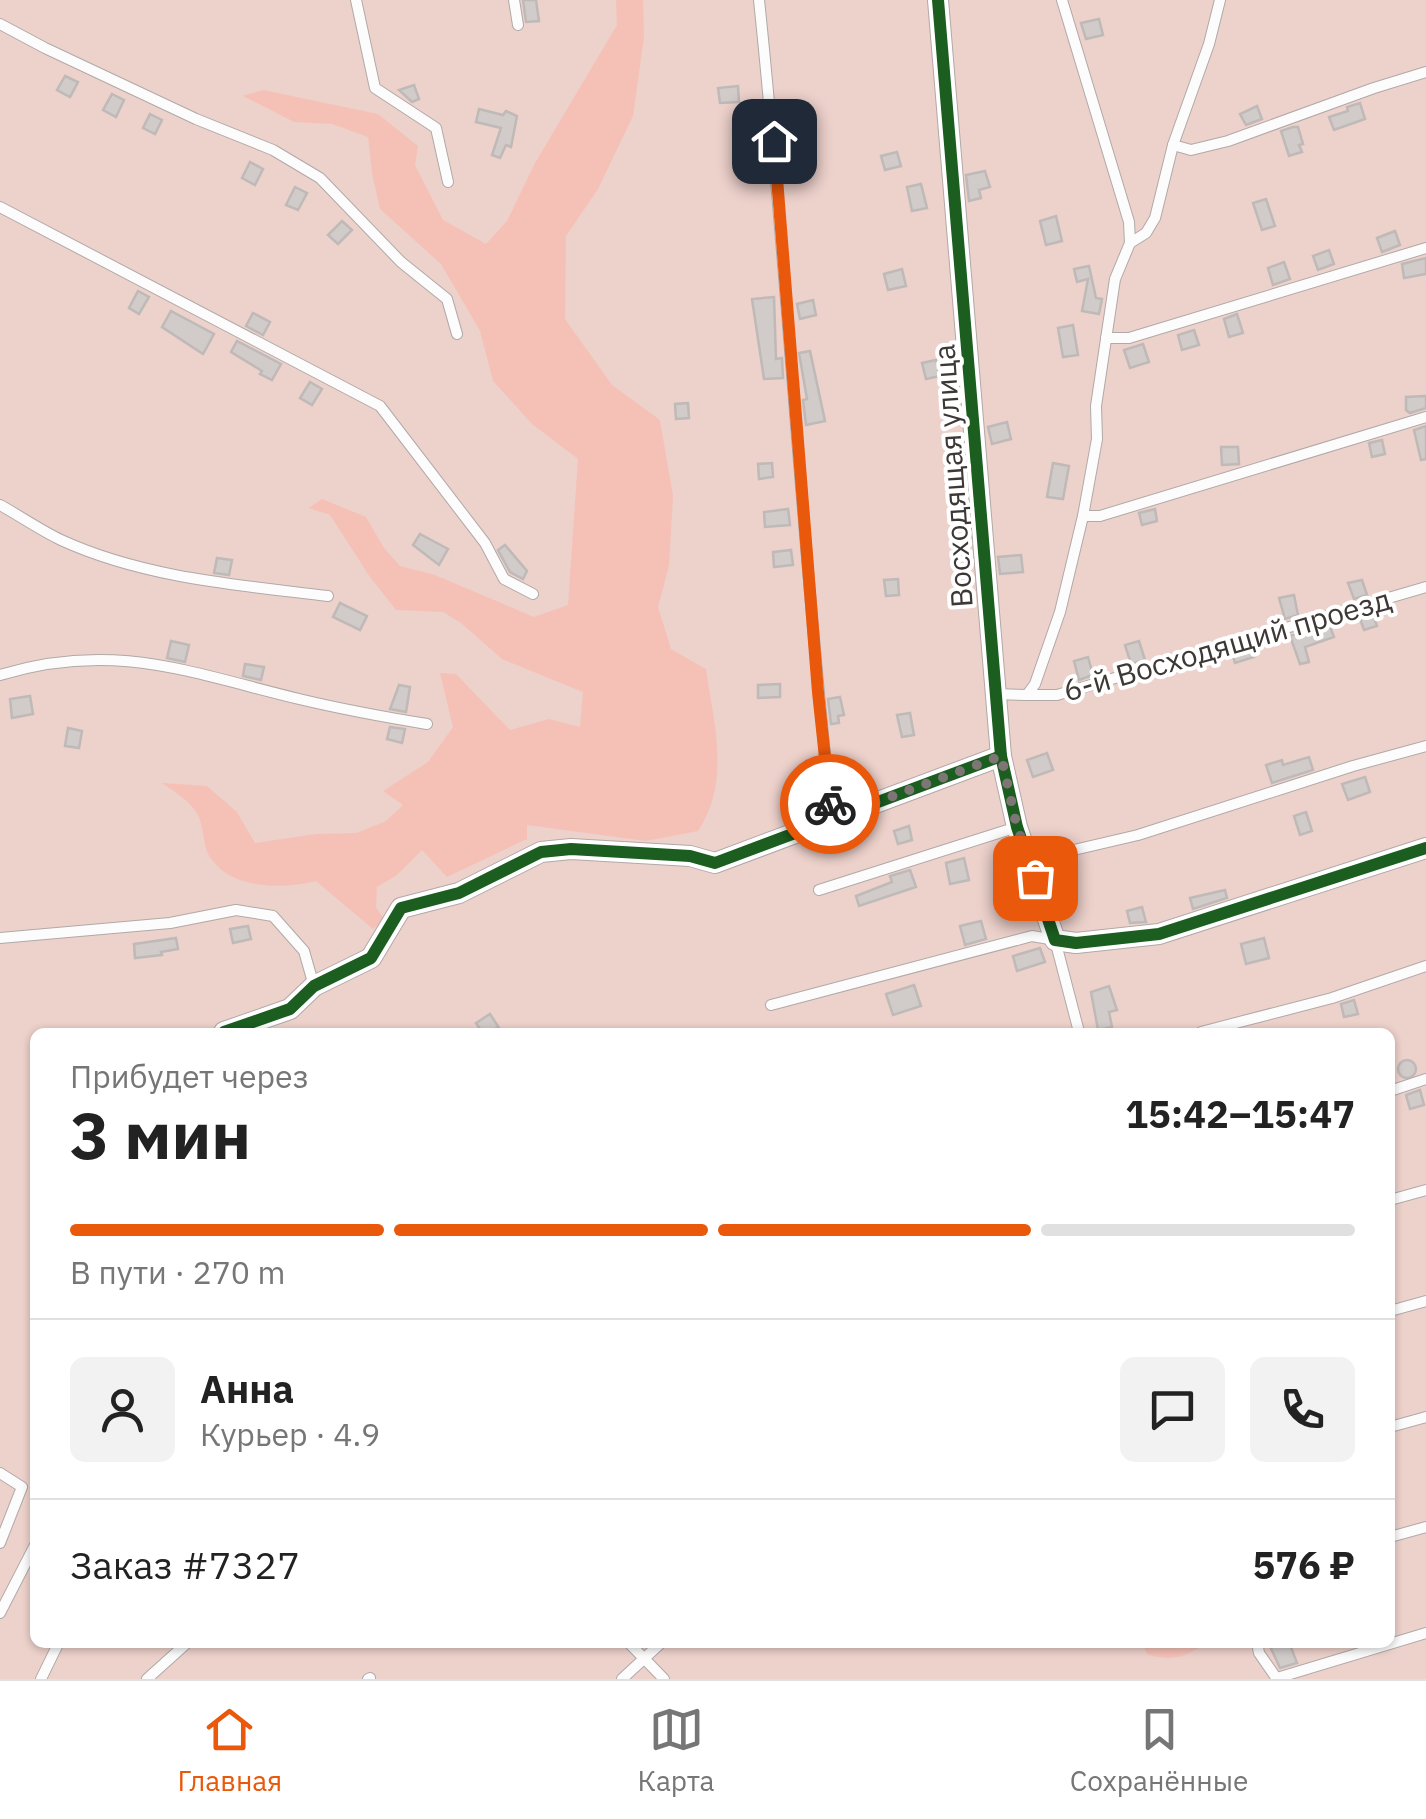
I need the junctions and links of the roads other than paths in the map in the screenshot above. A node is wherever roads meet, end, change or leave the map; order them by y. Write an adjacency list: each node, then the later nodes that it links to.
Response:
1 (356, 0): 11 (lane)
2 (514, 0): 8 (lane)
3 (759, 0): 29 (lane)
4 (938, 0): 24 (street, Восходящая улица)
5 (1062, 0): 13 (lane)
6 (1220, 0): 10 (lane)
7 (0, 24): 15 (lane)
8 (518, 25)
9 (1426, 72): 10 (lane)
10 (1173, 145): 13 (lane)
11 (448, 182)
12 (0, 207): 21 (lane)
13 (1130, 243): 16 (lane)
14 (1426, 248): 16 (lane)
15 (456, 334)
16 (1106, 338): 19 (lane)
17 (1426, 417): 19 (lane)
18 (0, 505): 22 (lane)
19 (1083, 516): 25 (lane)
20 (1426, 586): 25 (lane, 6-й Восходящий проезд)
21 (533, 594)
22 (328, 596)
23 (0, 675): 26 (lane)
24 (994, 694): 25 (lane, 6-й Восходящий проезд); 28 (street, Восходящая улица)
25 (1027, 695)
26 (427, 724)
27 (1426, 746): 30 (lane)
28 (1001, 756): 29 (street); 30 (street, Восходящая улица)
29 (839, 816): 36 (street)
30 (1021, 837): 32 (lane); 34 (street, Восходящая улица)
31 (1426, 848): 34 (street)
32 (819, 890)
33 (0, 938): 36 (lane)
34 (1055, 940): 37 (lane); 39 (lane, Восходящая улица)
35 (1426, 966): 40 (lane)
36 (314, 986): 38 (street)
37 (771, 1005)
38 (235, 1028)
39 (1079, 1028)
40 (1216, 1028)
41 (1426, 1080): 42 (lane)
42 (1395, 1089)
43 (1426, 1190): 44 (lane)
44 (1395, 1199)
45 (1426, 1302): 46 (lane)
46 (1395, 1311)
47 (1426, 1417): 48 (lane)
48 (1395, 1426)
49 (0, 1473): 52 (lane)
50 (1426, 1527): 51 (lane)
51 (1395, 1536)
52 (0, 1543)
53 (30, 1555): 54 (lane)
54 (0, 1613)
55 (1426, 1633): 56 (lane)
56 (1395, 1643)
57 (56, 1648): 64 (lane)
58 (182, 1648): 65 (lane)
59 (634, 1648): 63 (lane)
60 (656, 1648): 63 (lane)
61 (1258, 1648): 68 (lane)
62 (1377, 1648): 68 (lane)
63 (645, 1660): 66 (lane); 67 (lane)
64 (41, 1679)
65 (148, 1679)
66 (622, 1679)
67 (664, 1679)
68 (1277, 1679)

